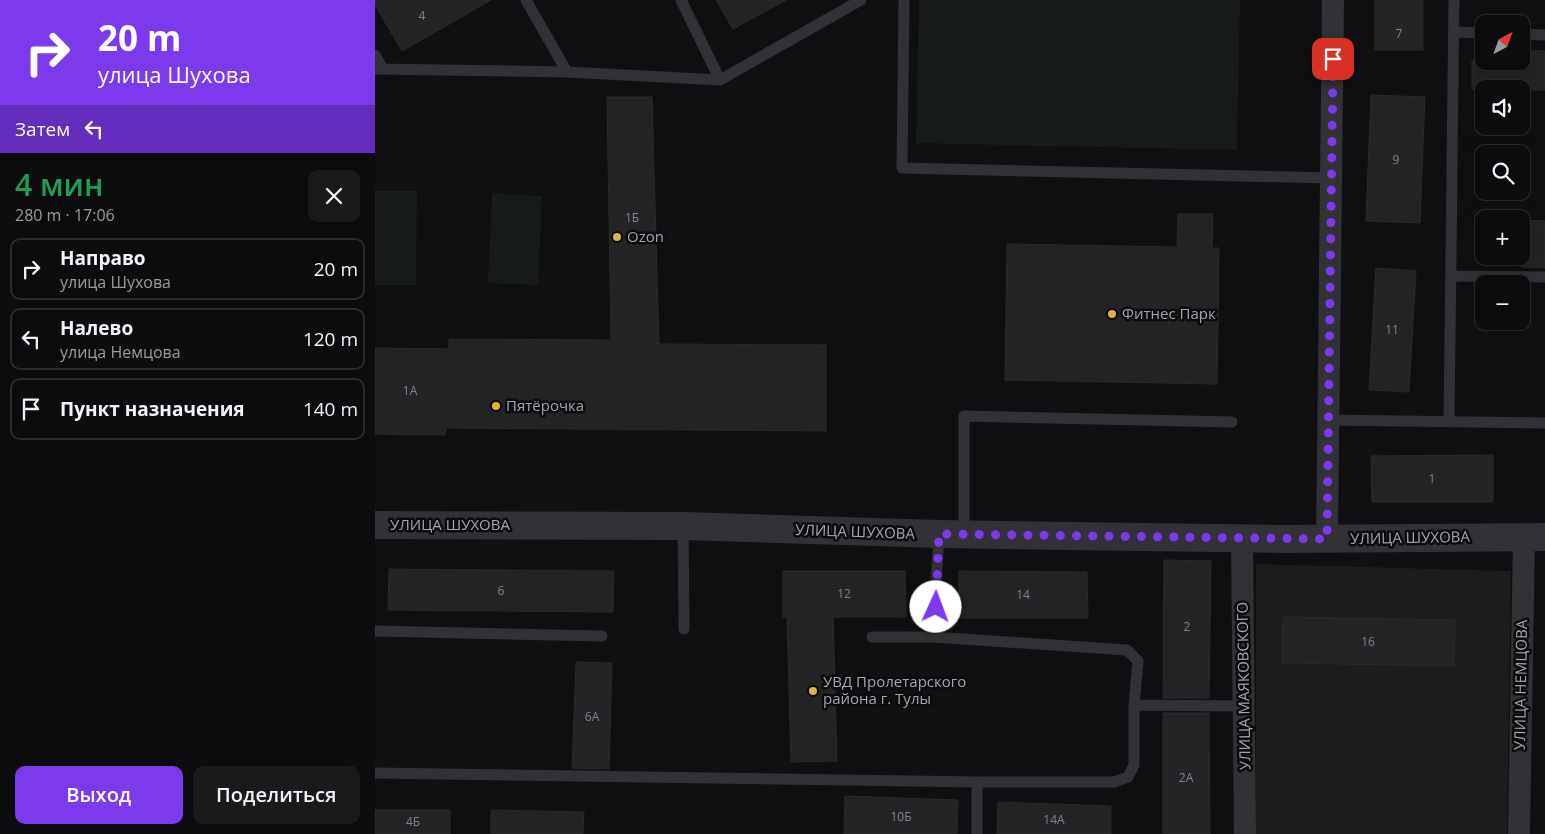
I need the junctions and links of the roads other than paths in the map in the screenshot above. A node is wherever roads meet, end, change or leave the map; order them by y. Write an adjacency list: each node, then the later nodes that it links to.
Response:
1 (526, 0): 13 (lane)
2 (681, 0): 14 (lane)
3 (861, 0): 14 (lane)
4 (905, 0): 15 (lane)
5 (1333, 0): 15 (street)
6 (1454, 0): 7 (lane)
7 (1453, 32): 8 (lane); 16 (lane)
8 (1475, 32)
9 (1530, 34): 10 (lane)
10 (1545, 34)
11 (375, 55): 12 (lane)
12 (379, 69): 13 (lane)
13 (567, 72): 14 (lane)
14 (721, 80)
15 (1331, 178): 18 (street)
16 (1451, 276): 17 (lane); 19 (lane)
17 (1545, 277)
18 (1328, 420): 19 (lane); 27 (street)
19 (1449, 421): 21 (lane)
20 (1232, 422): 24 (lane)
21 (1545, 423)
22 (375, 525): 23 (street, УЛИЦА ШУХОВА)
23 (683, 526): 24 (street, УЛИЦА ШУХОВА); 28 (lane)
24 (952, 534): 26 (street, УЛИЦА ШУХОВА); 32 (lane)
25 (1534, 537): 27 (street, УЛИЦА ШУХОВА); 39 (street, УЛИЦА НЕМЦОВА)
26 (1243, 538): 27 (street, УЛИЦА ШУХОВА); 34 (street, УЛИЦА МАЯКОВСКОГО)
27 (1327, 539)
28 (684, 628)
29 (375, 631): 30 (lane)
30 (602, 636)
31 (872, 637): 32 (lane)
32 (933, 637): 33 (lane)
33 (1134, 705): 34 (lane); 36 (lane)
34 (1243, 706): 38 (street, УЛИЦА МАЯКОВСКОГО)
35 (375, 772): 36 (lane)
36 (977, 782): 37 (lane)
37 (977, 834)
38 (1245, 834)
39 (1519, 834)

